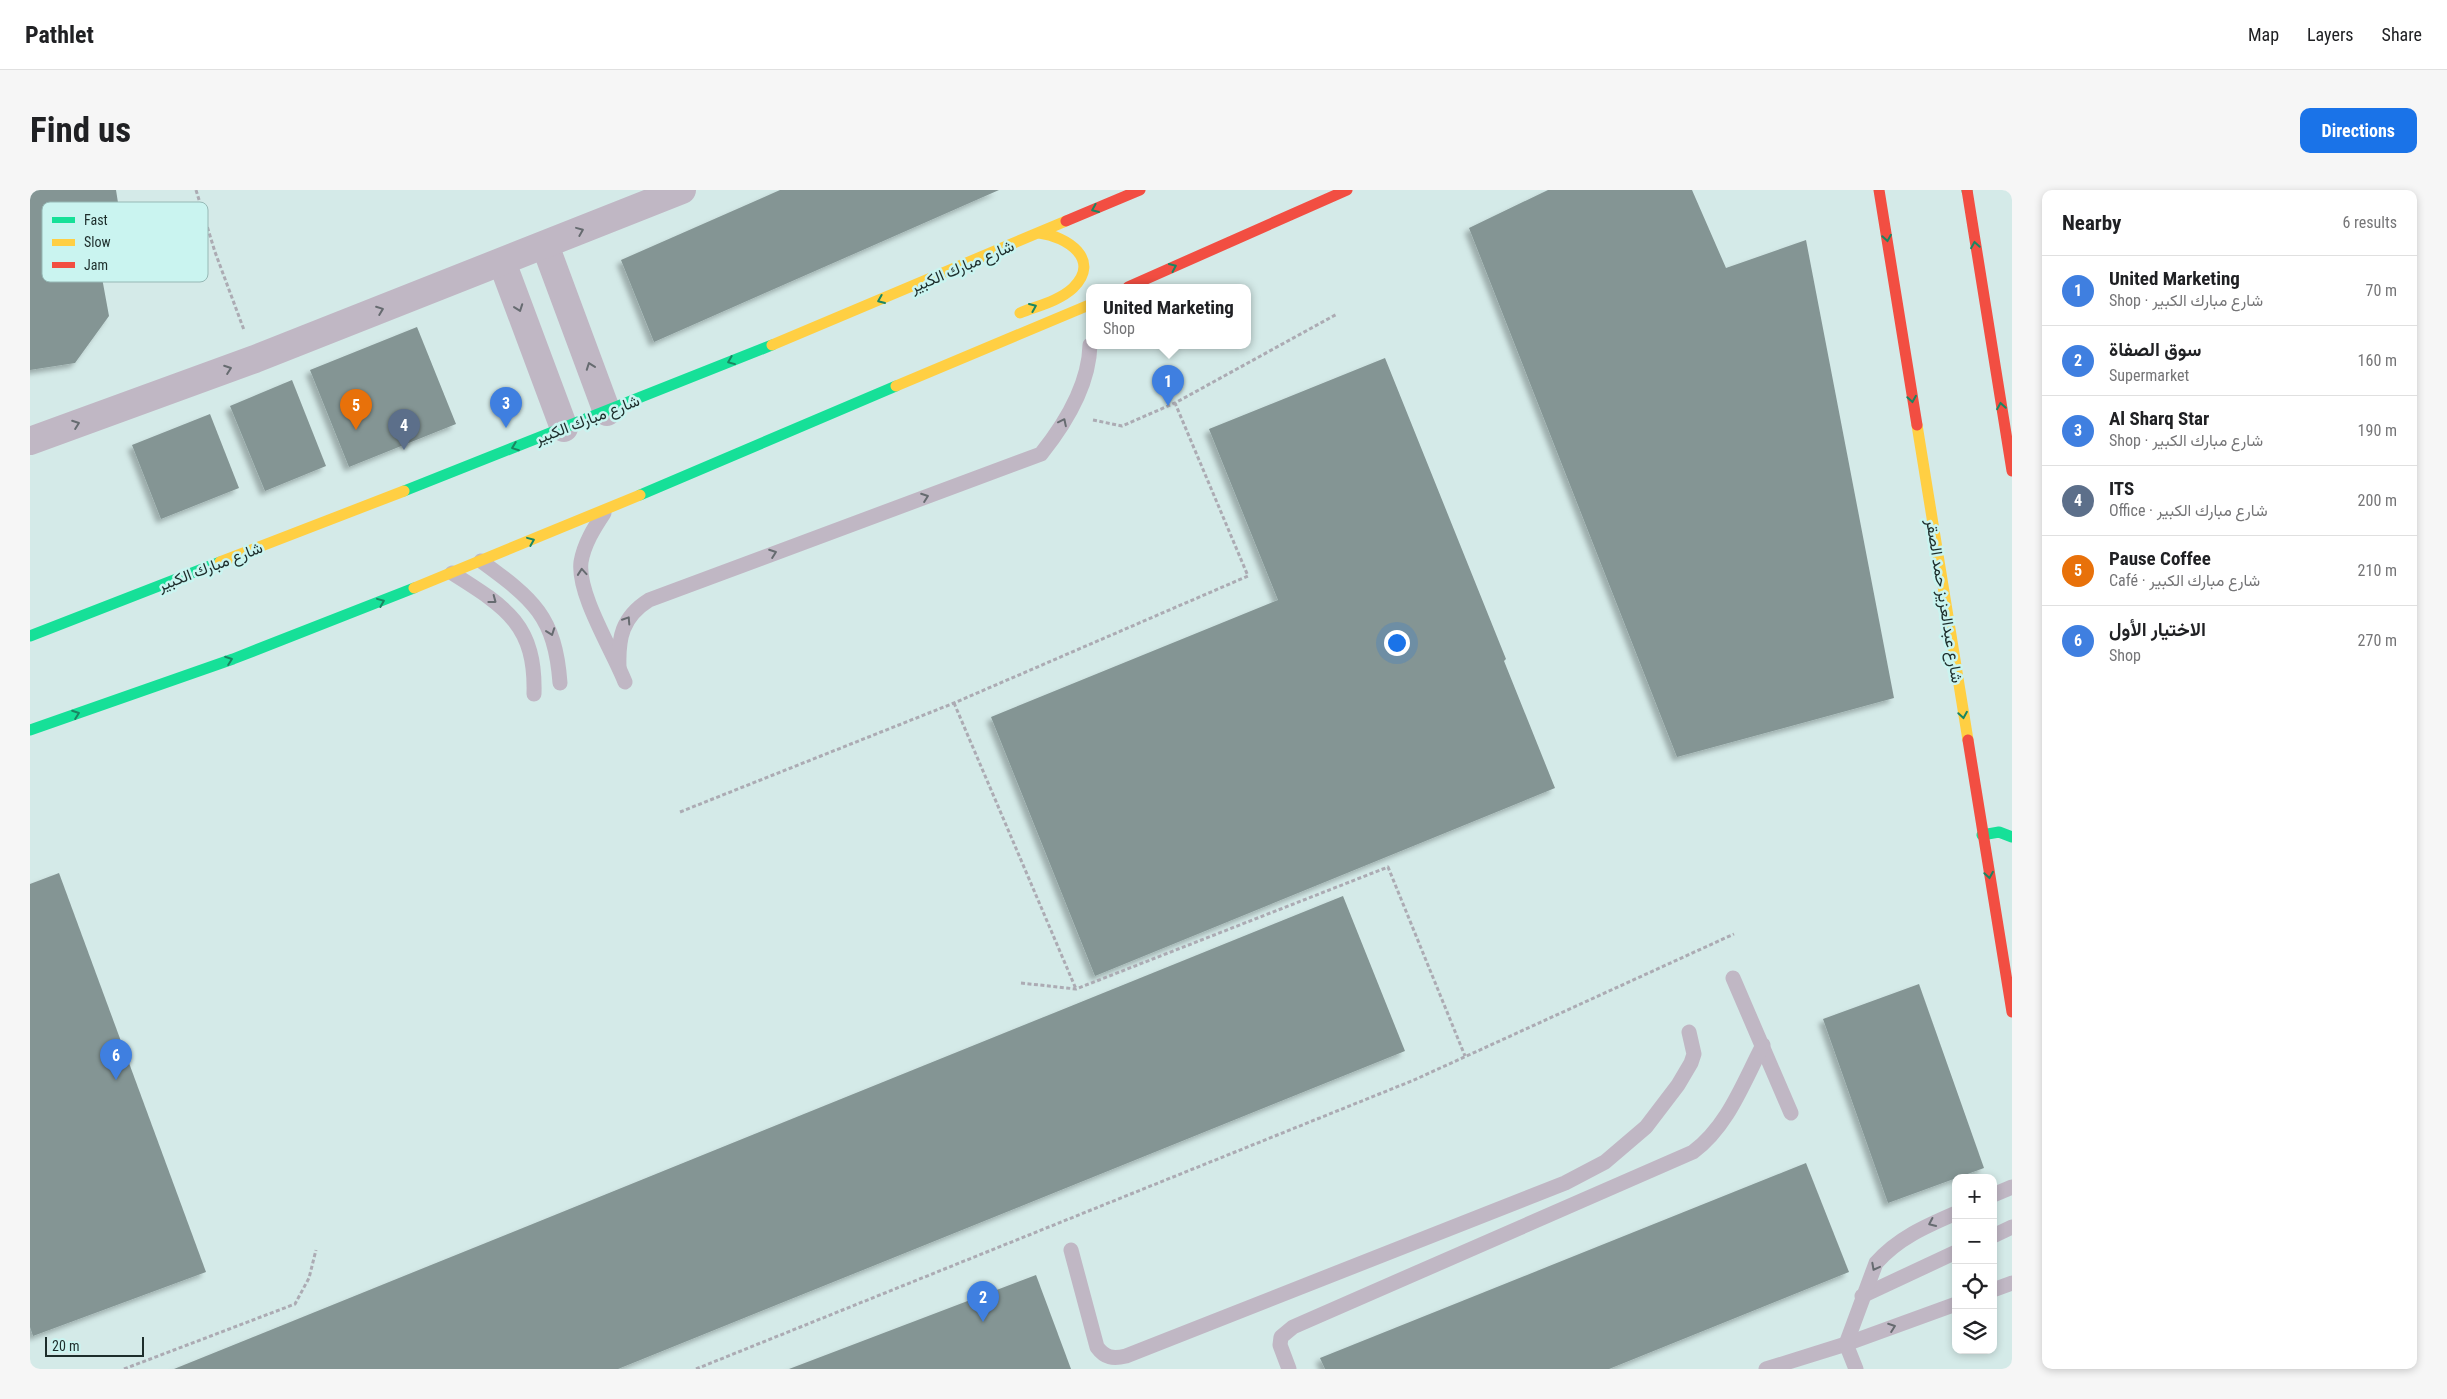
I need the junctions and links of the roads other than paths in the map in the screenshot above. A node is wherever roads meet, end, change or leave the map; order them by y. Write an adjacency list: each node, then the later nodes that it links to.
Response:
1 (682, 190): 7 (street, one-way to 1)
2 (1140, 190): 6 (main road, شارع مبارك الكبير, one-way to 6)
3 (1347, 190): 9 (main road, one-way to 3)
4 (1879, 190): 28 (main road, شارع عبدالعزيز حمد الصقر, one-way to 28)
5 (1967, 190): 18 (main road, one-way to 5)
6 (1039, 233): 11 (main road, one-way to 6); 15 (main road, شارع مبارك الكبير, one-way to 15)
7 (545, 245): 8 (street); 15 (street, one-way to 7)
8 (502, 262): 16 (street, one-way to 16); 17 (street, one-way to 8)
9 (1135, 284)
10 (1086, 306): 14 (main road)
11 (1008, 318)
12 (1090, 349): 23 (lane, one-way to 12)
13 (887, 376): 14 (main road)
14 (852, 403): 19 (main road)
15 (607, 412): 16 (main road, شارع مبارك الكبير)
16 (564, 428): 22 (main road, شارع مبارك الكبير, one-way to 22)
17 (30, 441)
18 (2012, 471)
19 (607, 510): 20 (main road, one-way to 19); 23 (lane, one-way to 19)
20 (480, 562): 21 (main road); 25 (lane, one-way to 25)
21 (452, 573): 26 (lane, one-way to 26); 27 (main road, one-way to 21)
22 (30, 636)
23 (619, 667): 24 (lane)
24 (625, 682)
25 (560, 683)
26 (534, 694)
27 (30, 730)
28 (1982, 835): 29 (main road); 31 (main road, شارع عبدالعزيز حمد الصقر, one-way to 31)
29 (2012, 837)
30 (1733, 978): 33 (lane)
31 (2012, 1012)
32 (1689, 1032): 40 (lane)
33 (1763, 1045): 34 (lane); 47 (lane)
34 (1792, 1114)
35 (2012, 1187): 36 (lane)
36 (1997, 1193)
37 (1952, 1215): 44 (lane, one-way to 44)
38 (2012, 1227): 39 (lane)
39 (1997, 1234)
40 (1071, 1250)
41 (1952, 1254): 44 (lane)
42 (2012, 1283): 43 (lane)
43 (1997, 1289)
44 (1862, 1296): 46 (lane)
45 (1952, 1305): 46 (lane, one-way to 45)
46 (1846, 1344): 48 (lane); 49 (lane)
47 (1289, 1369)
48 (1766, 1369)
49 (1856, 1369)

